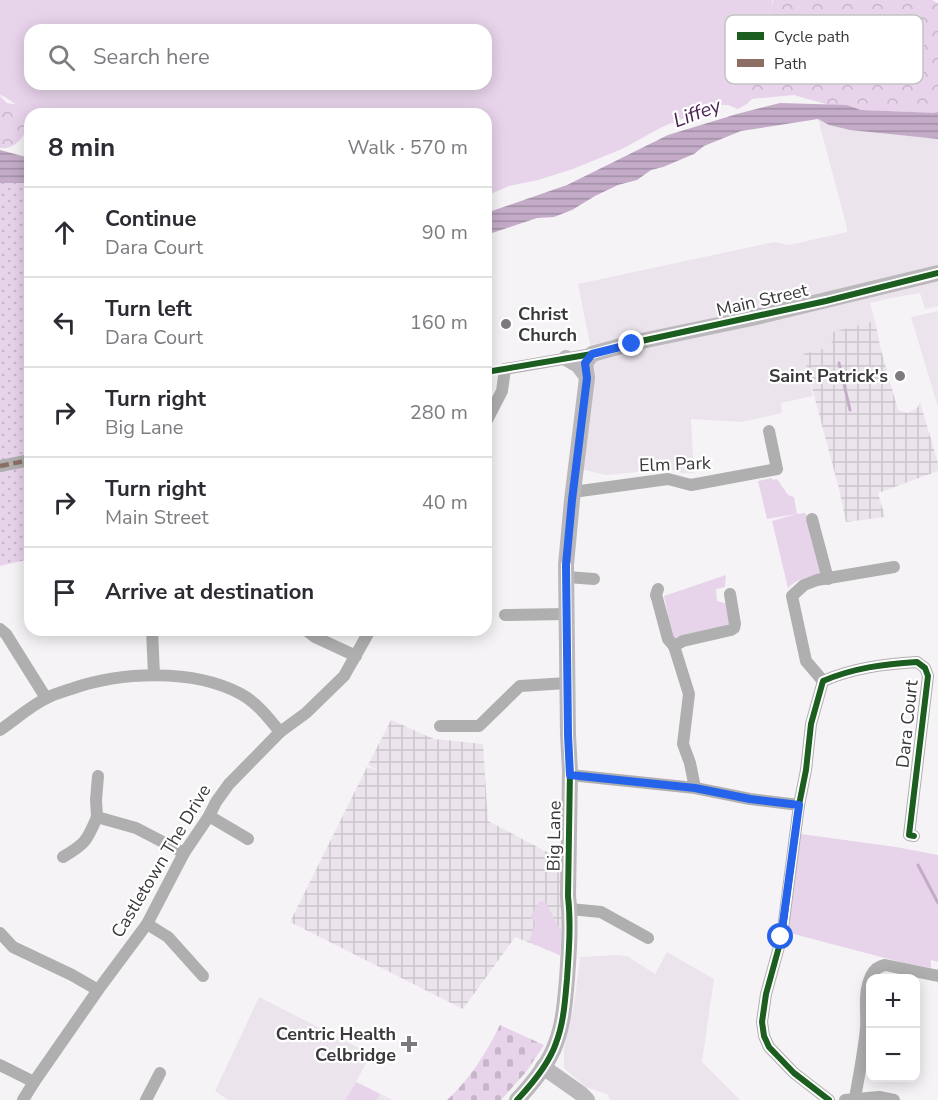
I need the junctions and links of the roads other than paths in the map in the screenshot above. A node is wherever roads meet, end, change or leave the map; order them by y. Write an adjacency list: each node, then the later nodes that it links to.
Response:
1 (938, 273): 2 (main road, Main Street)
2 (592, 354): 3 (street); 4 (main road, Big Lane)
3 (566, 358): 4 (main road); 5 (street)
4 (587, 378): 9 (main road, Big Lane)
5 (492, 410)
6 (769, 431): 9 (street, Elm Park)
7 (24, 461): 8 (street)
8 (0, 466)
9 (573, 492): 12 (main road, Big Lane)
10 (812, 519): 14 (street)
11 (894, 567): 14 (street)
12 (567, 577): 13 (street); 17 (main road, Big Lane)
13 (594, 579)
14 (828, 579): 26 (street)
15 (658, 590): 23 (street)
16 (730, 594): 23 (street)
17 (567, 614): 18 (street); 27 (main road, Big Lane)
18 (505, 615)
19 (0, 629): 28 (street)
20 (152, 636): 25 (street)
21 (314, 636): 24 (street)
22 (367, 636): 24 (street, Castletown The Drive)
23 (674, 646): 34 (street)
24 (356, 656): 31 (street, Castletown The Drive)
25 (154, 675): 28 (street); 31 (street)
26 (823, 681): 35 (street); 38 (street, Dara Court)
27 (567, 683): 29 (street); 32 (main road, Big Lane)
28 (46, 698): 30 (street)
29 (440, 726)
30 (0, 730)
31 (280, 732): 36 (street, Castletown The Drive)
32 (570, 775): 34 (street); 42 (main road, Big Lane)
33 (98, 776): 37 (street)
34 (695, 788): 35 (street)
35 (799, 805): 58 (street)
36 (209, 816): 39 (street); 40 (street, Castletown The Drive)
37 (97, 817): 40 (street); 41 (street)
38 (914, 836)
39 (248, 839)
40 (184, 853): 43 (street, Castletown The Drive)
41 (63, 857)
42 (570, 909): 45 (street); 50 (main road, Big Lane)
43 (147, 924): 46 (street); 48 (street, Castletown The Drive)
44 (0, 933): 48 (street)
45 (648, 938)
46 (203, 976)
47 (938, 976): 53 (street)
48 (98, 990): 52 (street, Castletown The Drive)
49 (0, 1065): 52 (street)
50 (543, 1067): 56 (main road, Big Lane); 57 (main road)
51 (160, 1073): 55 (street)
52 (34, 1082): 54 (street, Castletown The Drive)
53 (850, 1099): 59 (street)
54 (23, 1100)
55 (146, 1100)
56 (517, 1100)
57 (587, 1100)
58 (829, 1100)
59 (894, 1100)

